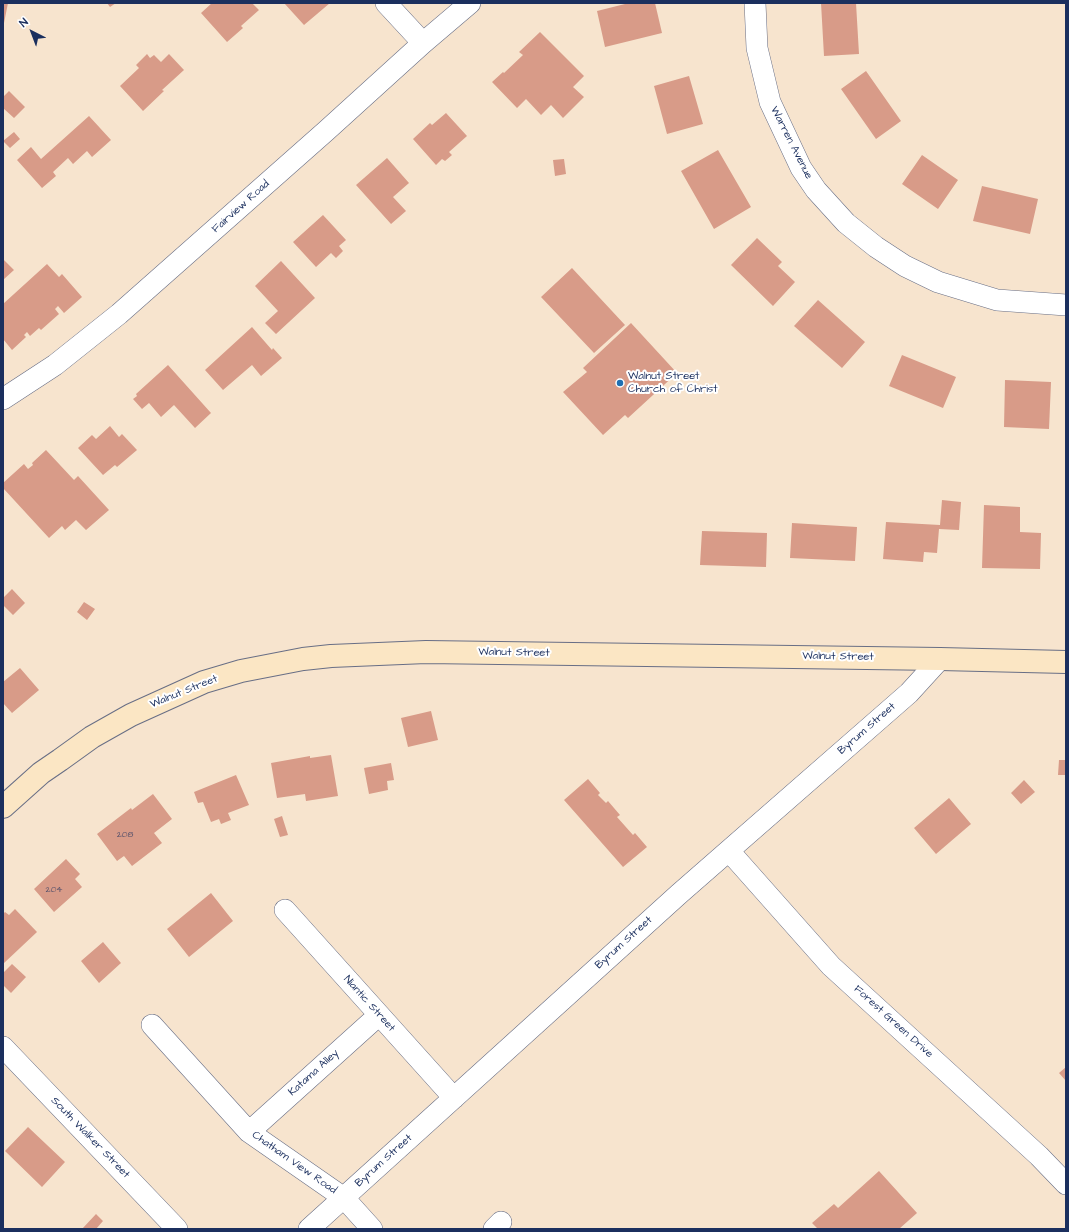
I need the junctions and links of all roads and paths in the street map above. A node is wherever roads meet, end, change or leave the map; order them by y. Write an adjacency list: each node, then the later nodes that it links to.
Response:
1 (386, 3): 4 (street)
2 (470, 3): 4 (street, Fairview Road)
3 (755, 3): 5 (street, Warren Avenue)
4 (422, 43): 6 (street, Fairview Road)
5 (1066, 305)
6 (3, 399)
7 (940, 659): 8 (main road, Walnut Street); 9 (main road, Walnut Street); 10 (street, Byrum Street)
8 (1066, 662)
9 (3, 807)
10 (729, 851): 15 (street, Byrum Street); 17 (street, Forest Green Drive)
11 (285, 910): 12 (street, Niantic Street)
12 (379, 1015): 15 (street, Niantic Street); 16 (street, Katama Alley)
13 (152, 1025): 16 (street, Chatham View Road)
14 (3, 1047): 19 (street, South Walker Street)
15 (454, 1098): 18 (street, Byrum Street)
16 (249, 1132): 18 (street, Chatham View Road)
17 (1066, 1184)
18 (344, 1198): 20 (street, Byrum Street); 21 (street, Chatham View Road)
19 (177, 1229)
20 (309, 1229)
21 (372, 1229)

